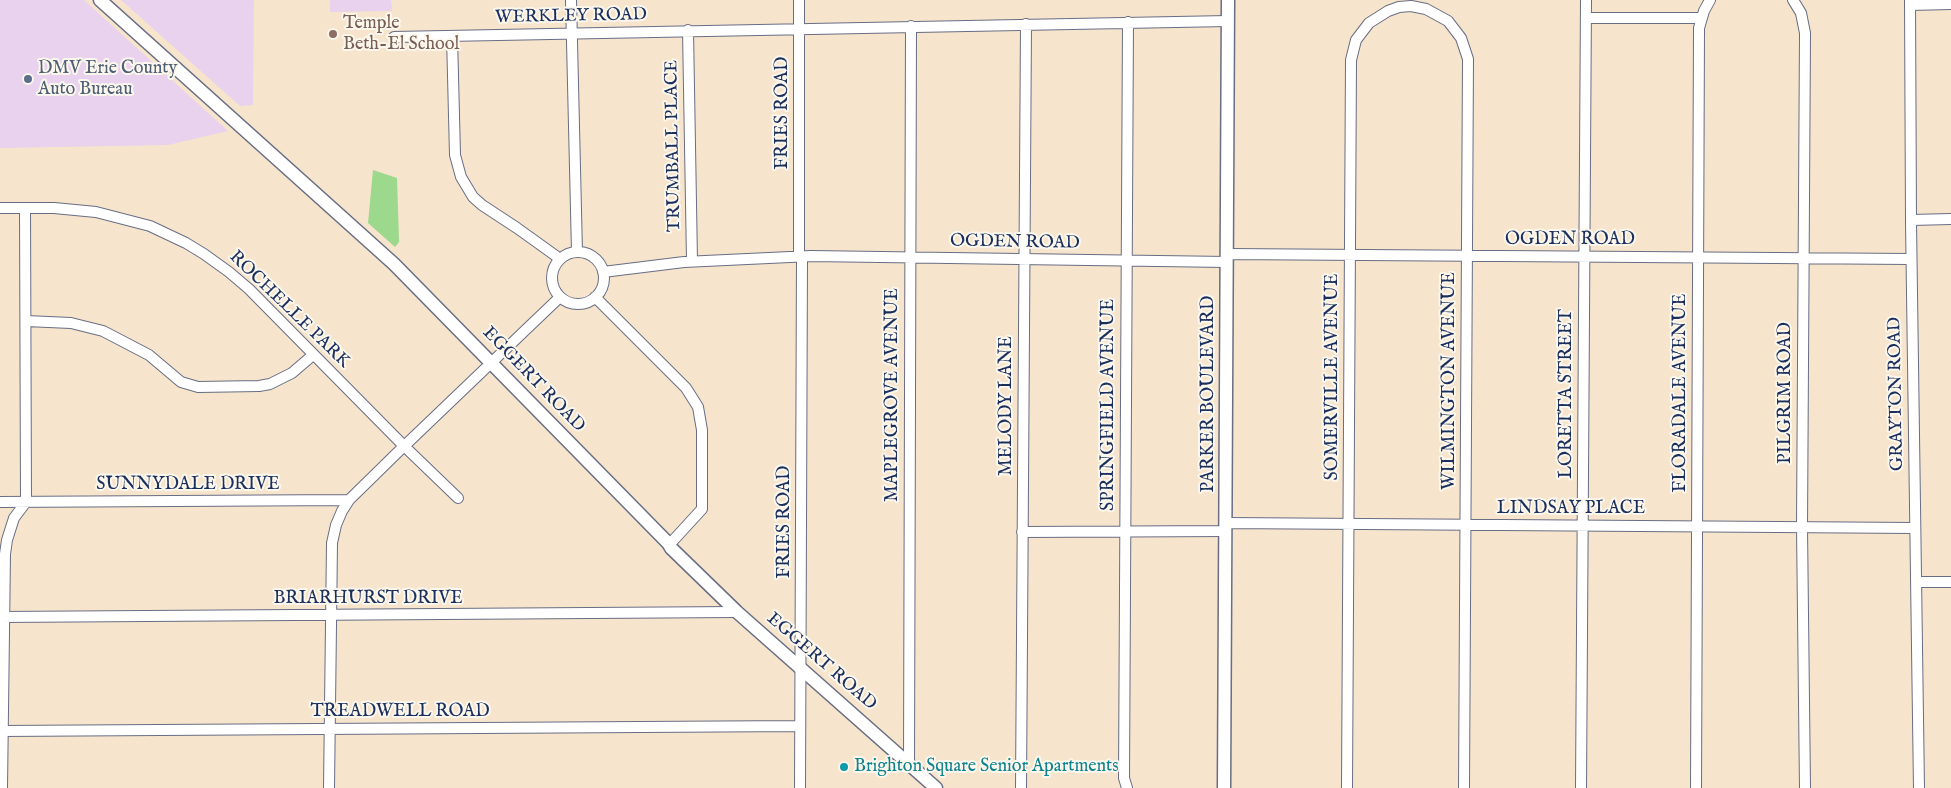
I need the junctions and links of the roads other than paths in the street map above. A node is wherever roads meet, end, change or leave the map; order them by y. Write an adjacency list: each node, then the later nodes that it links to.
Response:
1 (100, 0): 45 (street, EGGERT ROAD)
2 (571, 0): 19 (street)
3 (799, 0): 17 (street, FRIES ROAD)
4 (1228, 0): 13 (street, PARKER BOULEVARD)
5 (1586, 0): 11 (street, LORETTA STREET)
6 (1710, 0): 12 (street, FLORADALE AVENUE)
7 (1793, 0): 34 (street, PILGRIM ROAD)
8 (1910, 2): 10 (street); 25 (street, GRAYTON ROAD)
9 (1411, 3): 27 (street, SOMERVILLE AVENUE); 28 (street, WILMINGTON AVENUE)
10 (1951, 4)
11 (1586, 18): 12 (street); 29 (street, LORETTA STREET)
12 (1701, 18): 31 (street, FLORADALE AVENUE)
13 (1228, 21): 14 (street, WERKLEY ROAD); 33 (street, PARKER BOULEVARD)
14 (1128, 22): 15 (street, WERKLEY ROAD); 38 (street, SPRINGFIELD AVENUE)
15 (1026, 24): 16 (street, WERKLEY ROAD); 35 (street, MELODY LANE)
16 (911, 26): 17 (street, WERKLEY ROAD); 32 (street, MAPLEGROVE AVENUE)
17 (799, 28): 18 (street, WERKLEY ROAD); 30 (street, FRIES ROAD)
18 (688, 30): 19 (street, WERKLEY ROAD); 39 (street, TRUMBALL PLACE)
19 (572, 33): 20 (street, WERKLEY ROAD); 26 (street)
20 (452, 36): 21 (street, WERKLEY ROAD); 37 (street)
21 (394, 37)
22 (0, 208): 23 (street, ROCHELLE PARK)
23 (25, 208): 43 (street); 44 (street, ROCHELLE PARK)
24 (1951, 219): 25 (street)
25 (1911, 220): 36 (street, GRAYTON ROAD)
26 (577, 252): 37 (street); 40 (street)
27 (1350, 255): 28 (street, OGDEN ROAD); 33 (street, OGDEN ROAD); 51 (street, SOMERVILLE AVENUE)
28 (1467, 256): 29 (street, OGDEN ROAD); 52 (street, WILMINGTON AVENUE)
29 (1584, 256): 31 (street, OGDEN ROAD); 53 (street, LORETTA STREET)
30 (801, 257): 32 (street, OGDEN ROAD); 39 (street, OGDEN ROAD); 66 (street, FRIES ROAD)
31 (1698, 257): 34 (street, OGDEN ROAD); 54 (street, FLORADALE AVENUE)
32 (910, 258): 35 (street, OGDEN ROAD); 70 (street, MAPLEGROVE AVENUE)
33 (1227, 258): 38 (street, OGDEN ROAD); 55 (street, PARKER BOULEVARD)
34 (1803, 258): 36 (street, OGDEN ROAD); 56 (street, PILGRIM ROAD)
35 (1024, 259): 38 (street, OGDEN ROAD); 59 (street, MELODY LANE)
36 (1911, 259): 57 (street, GRAYTON ROAD)
37 (559, 260): 41 (street)
38 (1126, 260): 58 (street, SPRINGFIELD AVENUE)
39 (692, 261): 40 (street, OGDEN ROAD)
40 (603, 272): 42 (street)
41 (560, 297): 42 (street); 45 (street)
42 (596, 297): 60 (street)
43 (26, 321): 44 (street); 50 (street)
44 (314, 355): 46 (street, ROCHELLE PARK)
45 (490, 362): 46 (street); 60 (street, EGGERT ROAD)
46 (404, 446): 47 (street, ROCHELLE PARK); 48 (street)
47 (458, 498)
48 (349, 500): 50 (street, SUNNYDALE DRIVE); 64 (street)
49 (0, 502): 50 (street)
50 (26, 502): 65 (street)
51 (1348, 524): 52 (street, LINDSAY PLACE); 55 (street, LINDSAY PLACE); 78 (street, SOMERVILLE AVENUE)
52 (1465, 524): 53 (street, LINDSAY PLACE); 79 (street, WILMINGTON AVENUE)
53 (1582, 525): 54 (street, LINDSAY PLACE); 80 (street, LORETTA STREET)
54 (1697, 526): 56 (street, LINDSAY PLACE); 81 (street, FLORADALE AVENUE)
55 (1226, 527): 58 (street, LINDSAY PLACE); 77 (street, PARKER BOULEVARD)
56 (1802, 527): 57 (street, LINDSAY PLACE); 82 (street, PILGRIM ROAD)
57 (1915, 528): 61 (street, GRAYTON ROAD)
58 (1125, 531): 59 (street, LINDSAY PLACE); 76 (street, SPRINGFIELD AVENUE)
59 (1022, 532): 75 (street, MELODY LANE)
60 (669, 545): 63 (street, EGGERT ROAD)
61 (1917, 582): 62 (street); 83 (street, GRAYTON ROAD)
62 (1951, 582)
63 (737, 612): 64 (street, BRIARHURST DRIVE); 66 (street, EGGERT ROAD)
64 (330, 615): 65 (street, BRIARHURST DRIVE); 68 (street)
65 (2, 617): 69 (street)
66 (801, 667): 67 (street, FRIES ROAD); 70 (street, EGGERT ROAD)
67 (800, 726): 68 (street, TREADWELL ROAD); 73 (street, FRIES ROAD)
68 (330, 729): 69 (street, TREADWELL ROAD); 72 (street)
69 (1, 731): 71 (street)
70 (909, 763): 74 (street, EGGERT ROAD)
71 (2, 788)
72 (329, 788)
73 (800, 788)
74 (936, 788)
75 (1021, 788)
76 (1127, 788)
77 (1224, 788)
78 (1347, 788)
79 (1464, 788)
80 (1581, 788)
81 (1696, 788)
82 (1805, 788)
83 (1919, 788)

